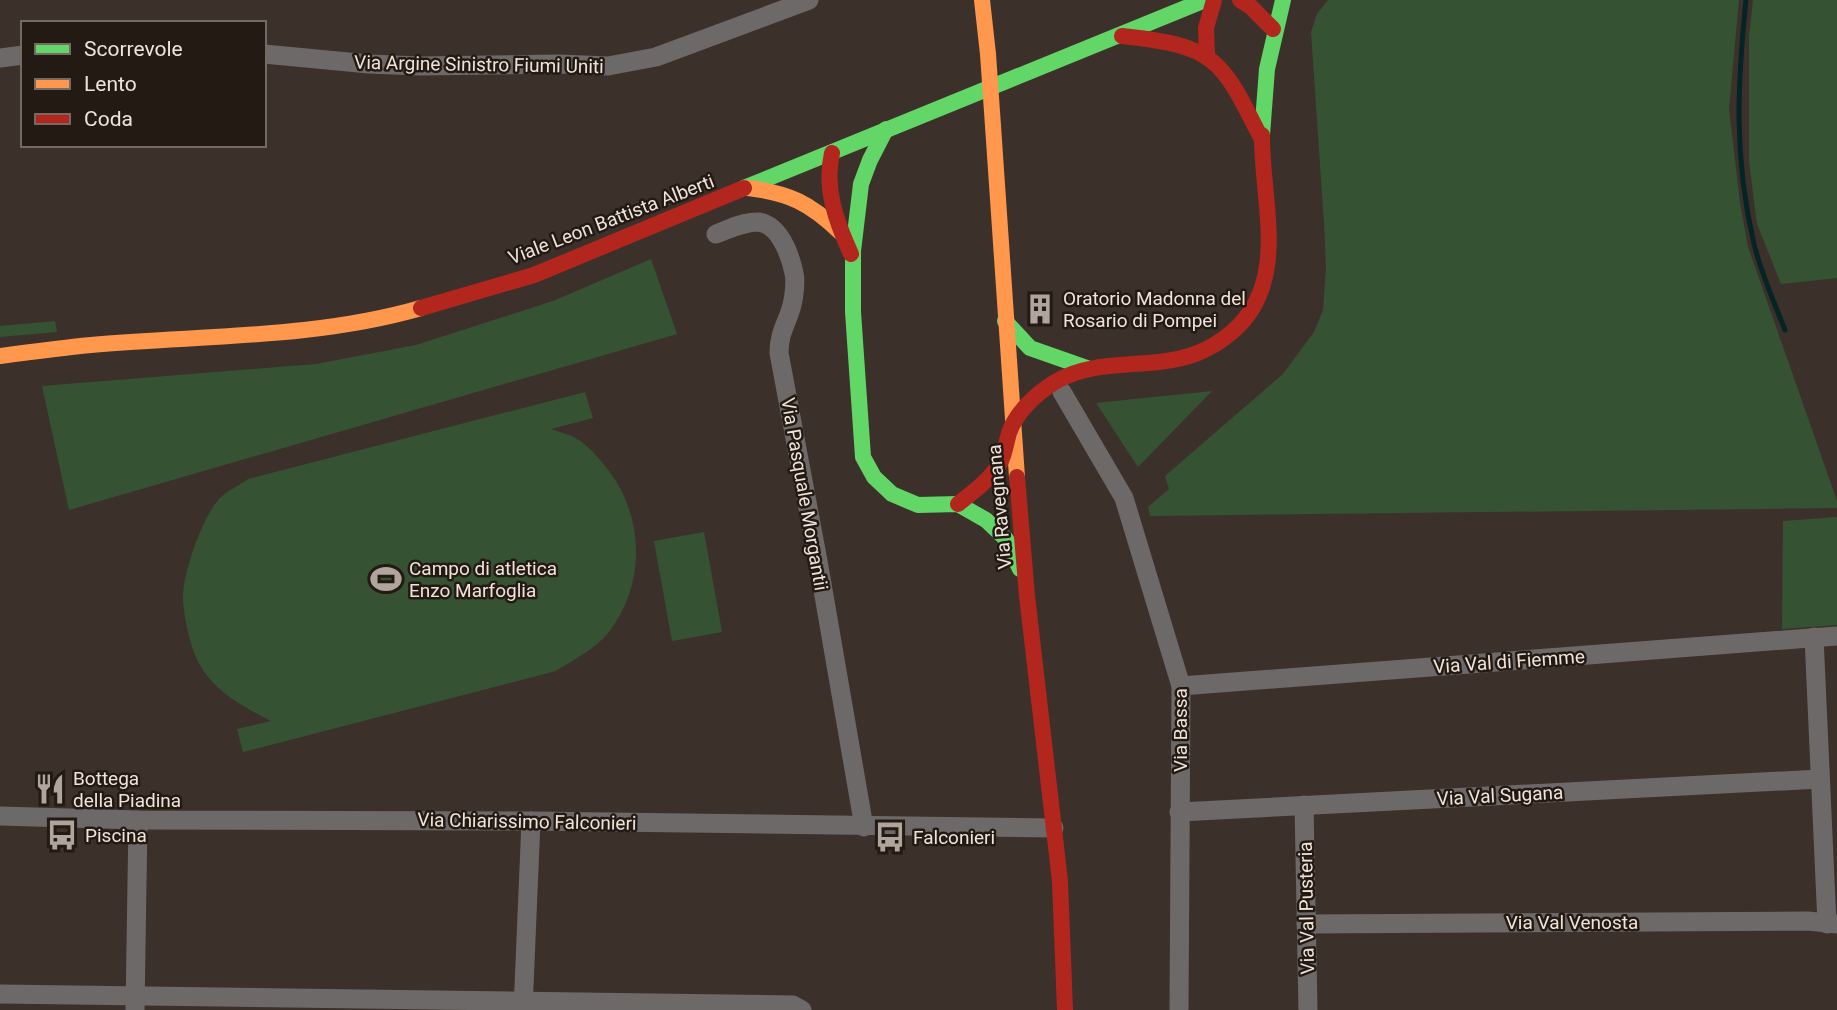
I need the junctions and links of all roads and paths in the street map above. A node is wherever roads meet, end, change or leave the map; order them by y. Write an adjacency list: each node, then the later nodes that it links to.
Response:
1 (809, 0): 9 (street, Via Argine Sinistro Fiumi Uniti)
2 (982, 0): 21 (main road, Via Ravegnana, bridge)
3 (1205, 0): 8 (main road, Viale Leon Battista Alberti)
4 (1213, 0): 11 (main road)
5 (1240, 0): 7 (main road)
6 (1283, 0): 7 (main road)
7 (1273, 29): 14 (main road)
8 (1119, 35): 11 (main road); 13 (main road, Viale Leon Battista Alberti)
9 (266, 54)
10 (21, 55): 12 (street)
11 (1207, 55): 14 (main road)
12 (0, 58)
13 (886, 129): 15 (main road, Viale Leon Battista Alberti); 17 (main road)
14 (1262, 140): 23 (main road)
15 (832, 153): 16 (main road, Viale Leon Battista Alberti); 17 (main road); 18 (main road)
16 (748, 188): 18 (main road); 22 (main road, Viale Leon Battista Alberti)
17 (859, 192): 20 (main road)
18 (840, 232): 20 (main road)
19 (716, 234): 37 (street, Via Pasquale Morgantii)
20 (853, 256): 26 (main road)
21 (1005, 321): 23 (main road); 25 (main road, Via Ravegnana)
22 (0, 356)
23 (1087, 368): 25 (main road)
24 (1062, 392): 30 (street, Via Bassa)
25 (1013, 423): 26 (main road); 27 (main road, Via Ravegnana)
26 (958, 504): 27 (main road)
27 (1027, 596): 38 (main road, Via Ravegnana)
28 (1837, 636): 29 (street, Via Val di Fiemme)
29 (1814, 638): 30 (street, Via Val di Fiemme); 31 (street)
30 (1181, 686): 33 (street, Via Bassa)
31 (1820, 779): 32 (street, Via Val Sugana); 40 (street)
32 (1304, 805): 33 (street, Via Val Sugana); 39 (street, Via Val Pusteria)
33 (1179, 813): 46 (street, Via Bassa)
34 (0, 816): 35 (street, Via Chiarissimo Falconieri)
35 (138, 820): 36 (street, Via Chiarissimo Falconieri); 42 (street)
36 (531, 821): 37 (street, Via Chiarissimo Falconieri); 43 (street)
37 (864, 827): 38 (street, Via Chiarissimo Falconieri)
38 (1054, 828): 45 (main road, Via Ravegnana)
39 (1306, 924): 40 (street, Via Val Venosta); 47 (street, Via Val Pusteria)
40 (1832, 924)
41 (0, 994): 42 (street)
42 (135, 1002): 43 (street)
43 (523, 1005): 44 (street)
44 (802, 1010)
45 (1065, 1010)
46 (1179, 1010)
47 (1308, 1010)

